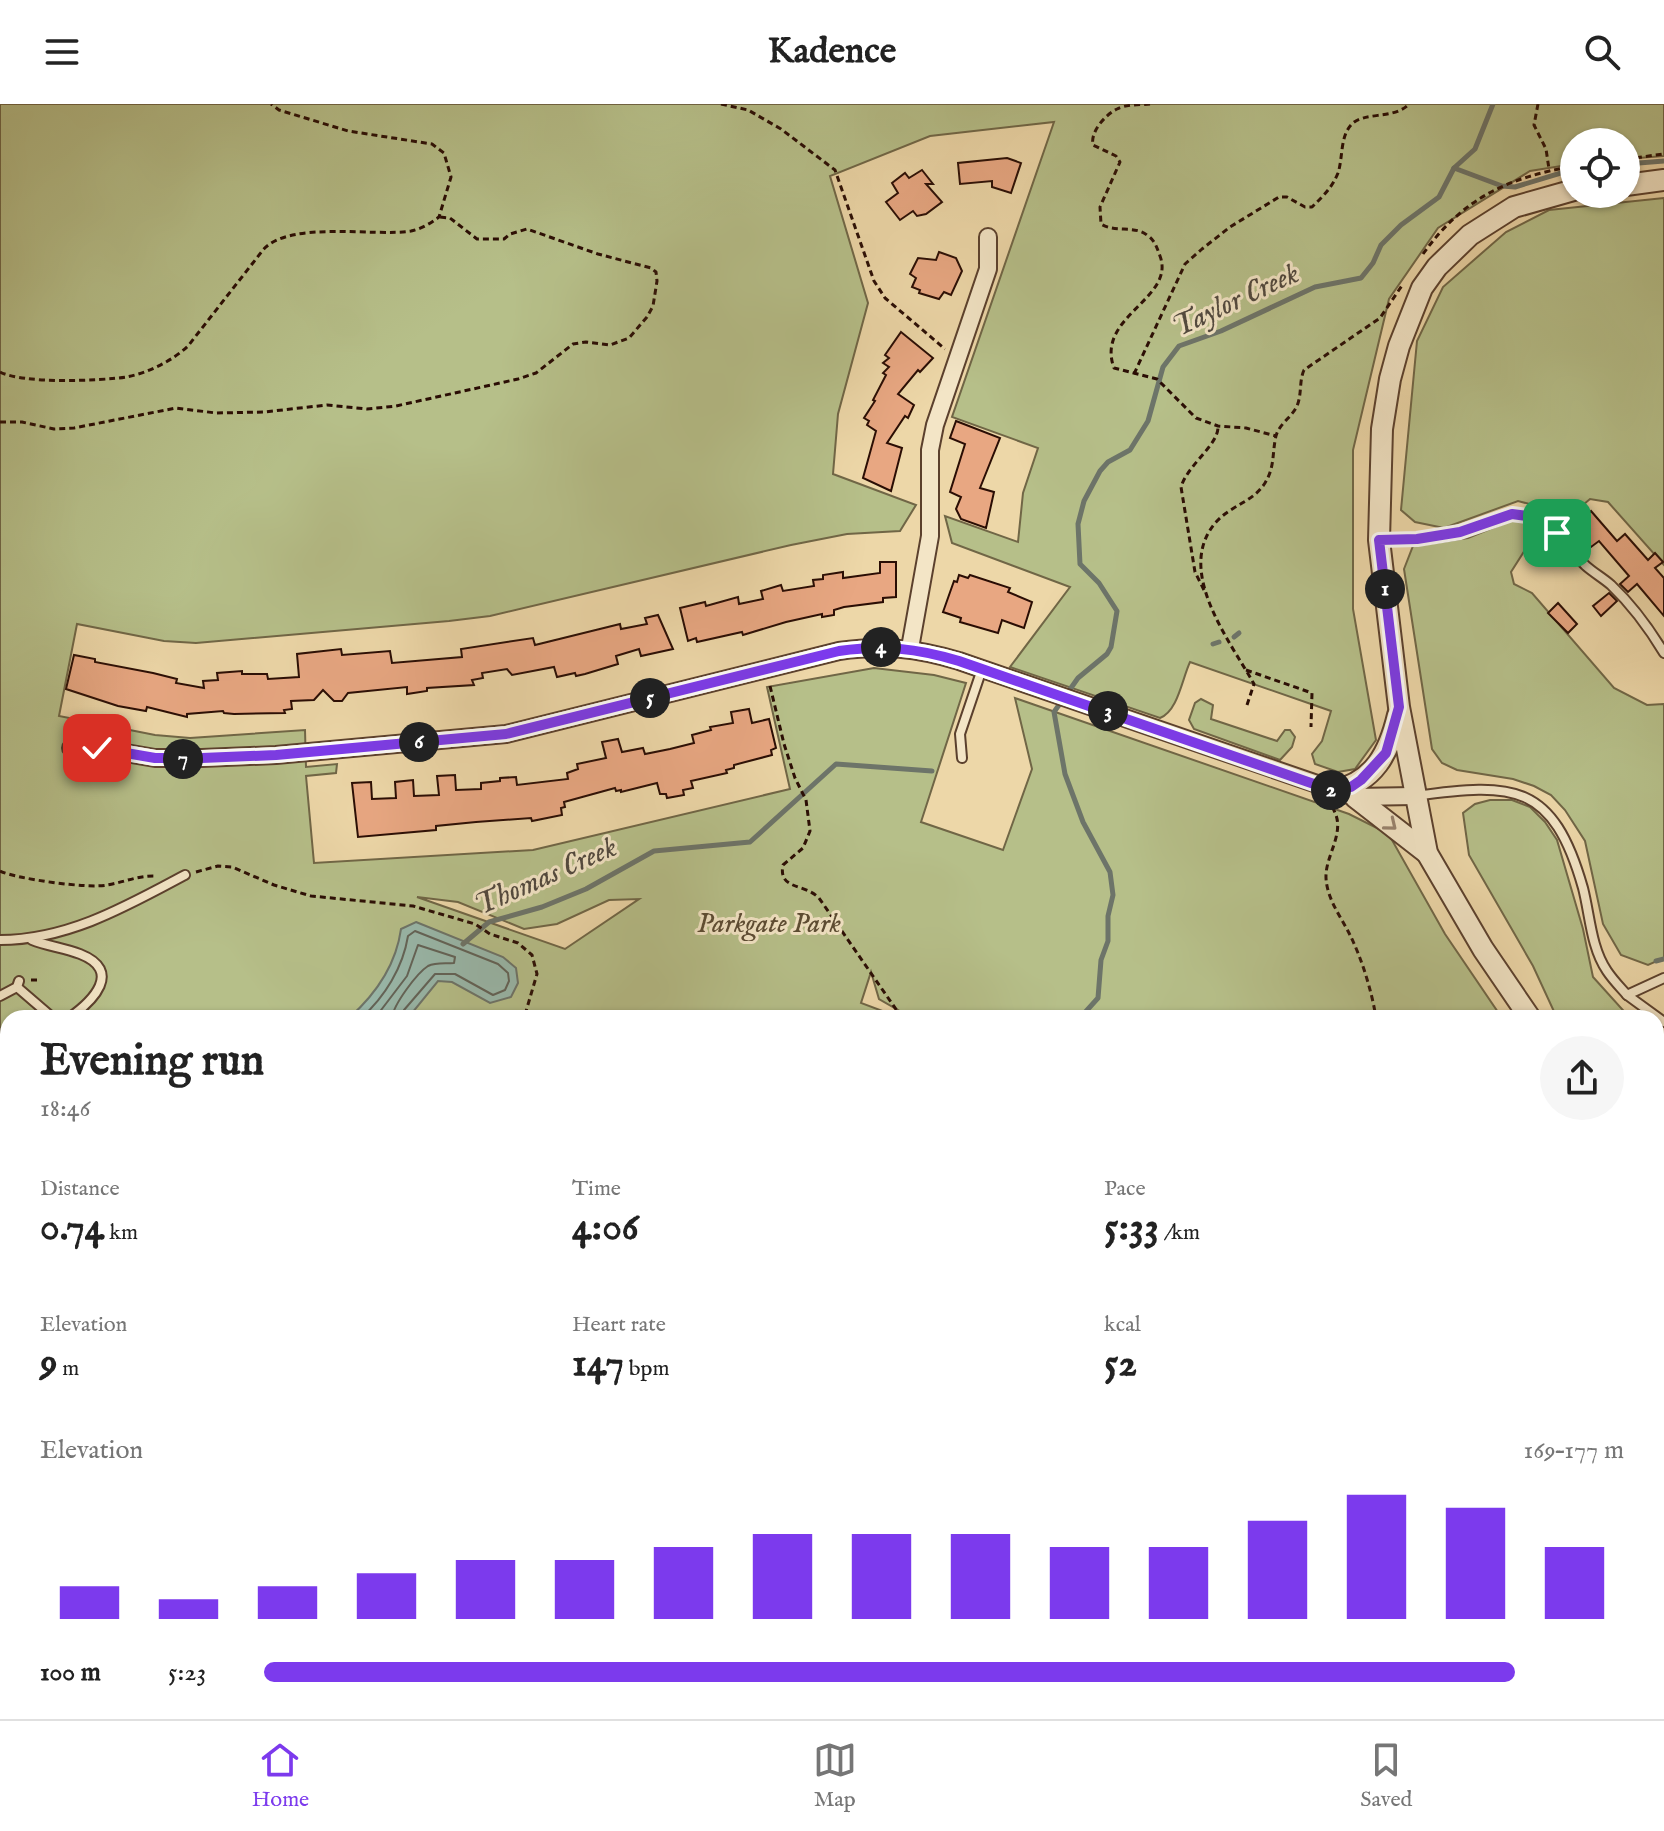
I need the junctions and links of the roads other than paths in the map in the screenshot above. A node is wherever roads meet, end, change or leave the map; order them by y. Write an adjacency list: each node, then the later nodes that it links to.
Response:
1 (1664, 180): 2 (street)
2 (1640, 183)
3 (1560, 194): 5 (street)
4 (988, 237): 6 (street)
5 (1379, 540): 7 (lane); 9 (street)
6 (910, 648): 8 (street); 10 (street)
7 (1664, 653)
8 (982, 669): 11 (lane); 12 (street)
9 (1399, 707): 12 (street); 13 (street)
10 (71, 748)
11 (962, 758)
12 (1328, 796): 14 (street)
13 (1414, 796): 14 (street); 15 (street); 20 (lane)
14 (1355, 797): 15 (street, one-way to 15)
15 (1427, 853): 24 (street)
16 (185, 875): 17 (lane)
17 (31, 939): 18 (lane); 23 (lane)
18 (0, 940)
19 (1664, 978): 20 (lane)
20 (1627, 995): 25 (lane)
21 (0, 996): 22 (lane)
22 (45, 1010)
23 (80, 1010)
24 (1525, 1010)
25 (1648, 1010)

